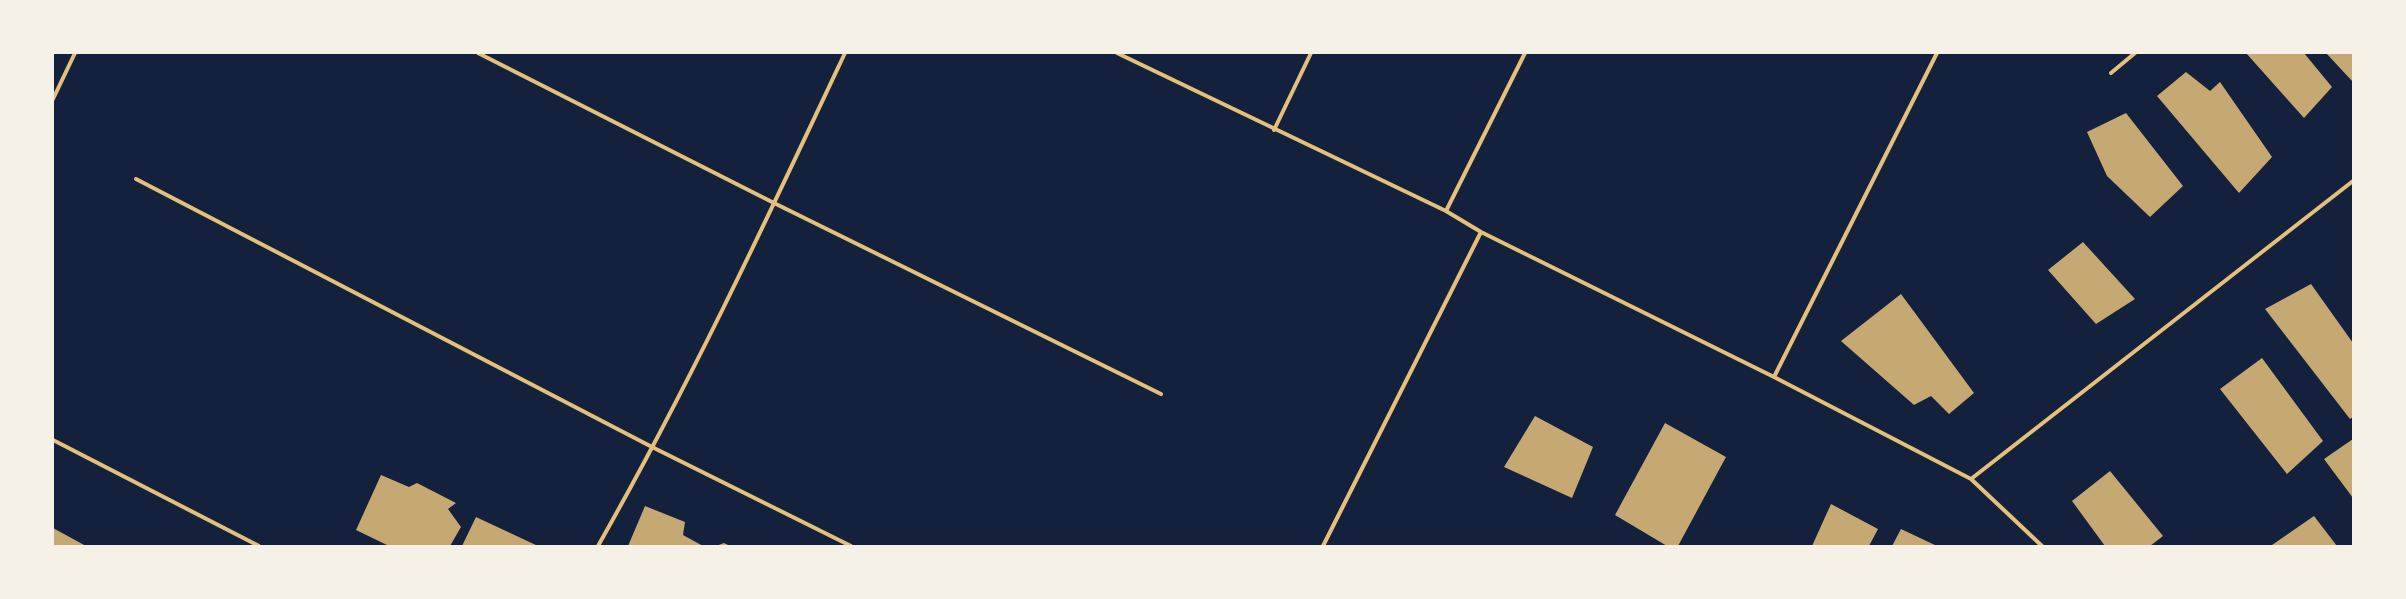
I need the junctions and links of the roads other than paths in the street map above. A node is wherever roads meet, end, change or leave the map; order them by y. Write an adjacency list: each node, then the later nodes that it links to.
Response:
1 (75, 53): 10 (street)
2 (478, 53): 14 (street)
3 (845, 53): 14 (street)
4 (1117, 53): 11 (street)
5 (1311, 53): 11 (street)
6 (1525, 53): 15 (street)
7 (1937, 53): 17 (street)
8 (2135, 53): 9 (street)
9 (2111, 73)
10 (53, 99)
11 (1274, 130): 15 (street)
12 (136, 180): 20 (street)
13 (2353, 182): 21 (street)
14 (774, 203): 18 (street); 20 (street)
15 (1446, 211): 16 (street)
16 (1481, 232): 17 (street); 25 (street)
17 (1774, 377): 21 (street)
18 (1160, 394)
19 (53, 440): 22 (street)
20 (654, 448): 23 (street); 24 (street)
21 (1971, 479): 26 (street)
22 (259, 546)
23 (598, 546)
24 (851, 546)
25 (1323, 546)
26 (2042, 546)

